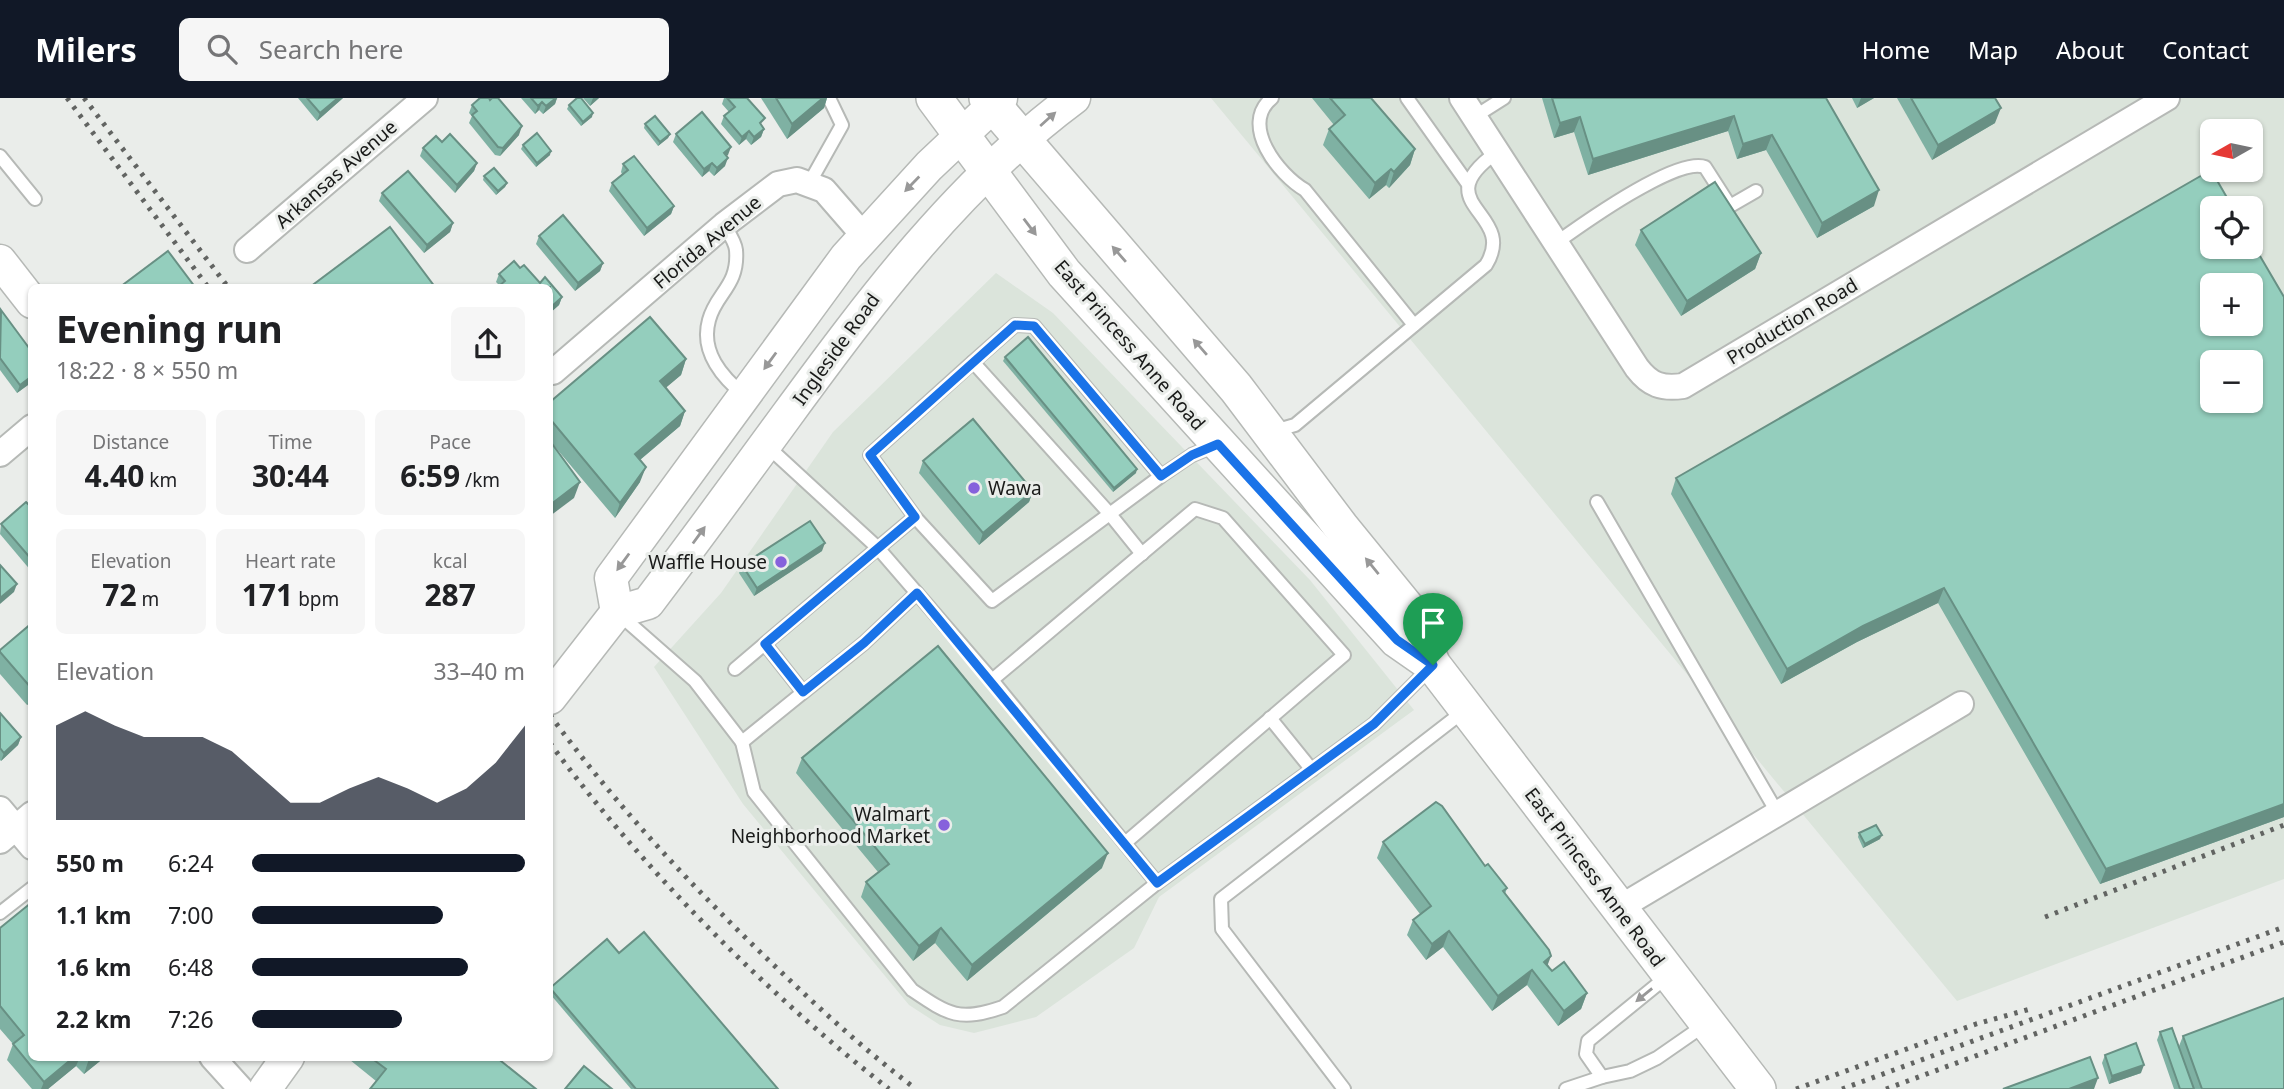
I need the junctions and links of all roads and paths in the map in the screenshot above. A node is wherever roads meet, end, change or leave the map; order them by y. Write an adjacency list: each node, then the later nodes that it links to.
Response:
1 (425, 98): 23 (street, Arkansas Avenue)
2 (829, 98): 16 (lane)
3 (934, 98): 11 (main road, East Princess Anne Road)
4 (1074, 98): 12 (street, Ingleside Road, one-way to 4)
5 (1272, 98): 26 (lane)
6 (1407, 98): 17 (lane)
7 (1504, 98): 10 (lane)
8 (2167, 98): 22 (street, Production Road)
9 (994, 101): 11 (street); 12 (main road, East Princess Anne Road)
10 (1468, 107): 13 (street, Production Road)
11 (961, 136): 15 (main road, East Princess Anne Road); 21 (street, one-way to 21)
12 (1022, 142): 15 (street, Ingleside Road); 31 (main road, East Princess Anne Road, one-way to 12)
13 (1497, 152): 17 (lane); 22 (street, Production Road)
14 (0, 156): 19 (lane)
15 (988, 173): 32 (street, Ingleside Road); 33 (main road, East Princess Anne Road, one-way to 33)
16 (810, 182): 20 (street, Florida Avenue); 21 (street)
17 (1468, 184): 26 (lane)
18 (1756, 191): 22 (lane)
19 (35, 199)
20 (724, 225): 28 (street, Florida Avenue); 29 (lane)
21 (864, 236): 29 (street, one-way to 29)
22 (1556, 243)
23 (247, 250)
24 (0, 261): 25 (street)
25 (28, 297)
26 (1414, 325): 31 (lane)
27 (974, 362): 35 (lane); 37 (lane); 38 (lane)
28 (553, 372)
29 (745, 396): 42 (street, one-way to 42)
30 (28, 430): 34 (street)
31 (1270, 432): 44 (main road, East Princess Anne Road, one-way to 31)
32 (766, 444): 39 (lane); 42 (street, Ingleside Road, one-way to 32)
33 (1218, 444): 35 (lane); 44 (main road, East Princess Anne Road)
34 (0, 454)
35 (1161, 476): 37 (lane)
36 (1597, 502): 55 (lane)
37 (1109, 513): 38 (lane); 40 (lane)
38 (915, 517): 39 (lane)
39 (878, 548): 41 (lane); 43 (lane)
40 (1142, 554): 46 (lane); 51 (lane)
41 (917, 593): 46 (lane); 47 (lane)
42 (617, 612): 48 (street); 52 (lane)
43 (765, 644): 45 (lane); 47 (lane)
44 (1433, 665): 50 (main road, East Princess Anne Road); 53 (lane)
45 (735, 669)
46 (992, 680): 57 (lane)
47 (803, 692): 52 (lane)
48 (553, 694)
49 (1961, 704): 55 (street)
50 (1467, 709): 60 (main road, East Princess Anne Road); 69 (lane)
51 (1270, 718): 53 (lane); 57 (lane)
52 (741, 742): 58 (lane)
53 (1312, 769): 58 (lane)
54 (0, 809): 56 (street)
55 (1778, 814): 60 (street)
56 (20, 832)
57 (1125, 843): 58 (lane)
58 (1157, 883)
59 (28, 891): 61 (lane)
60 (1619, 908): 62 (main road, East Princess Anne Road)
61 (0, 914)
62 (1669, 975): 63 (main road, East Princess Anne Road); 66 (lane, one-way to 66)
63 (1706, 1024): 66 (lane); 71 (main road, East Princess Anne Road)
64 (216, 1061): 67 (street)
65 (286, 1061): 68 (street)
66 (1602, 1077): 70 (lane)
67 (242, 1089)
68 (265, 1089)
69 (1344, 1089)
70 (1566, 1089)
71 (1758, 1089)

